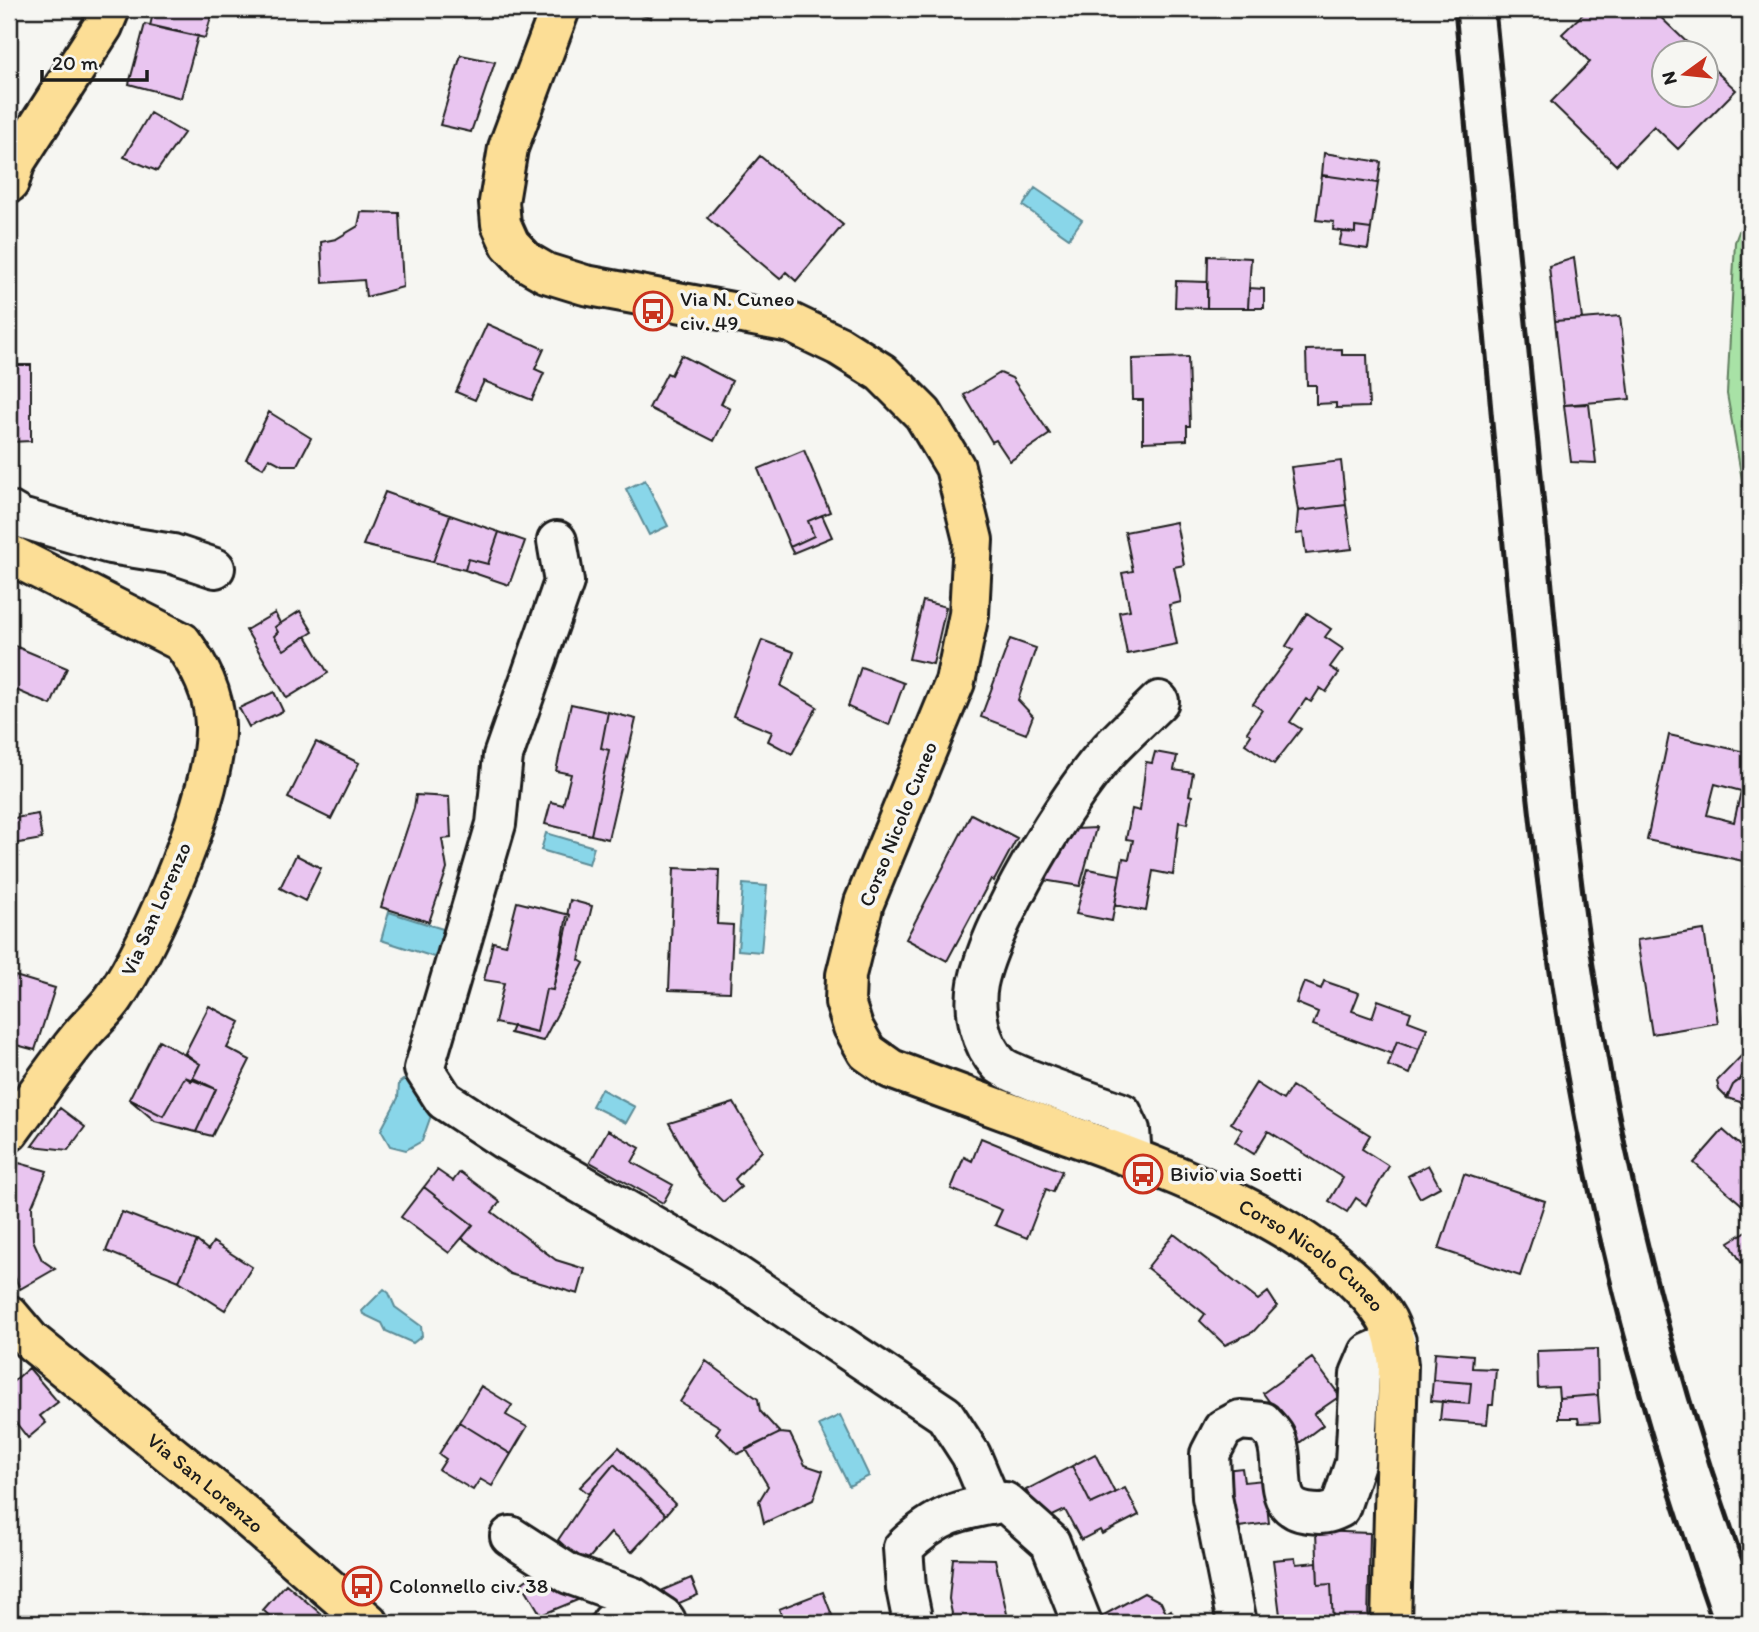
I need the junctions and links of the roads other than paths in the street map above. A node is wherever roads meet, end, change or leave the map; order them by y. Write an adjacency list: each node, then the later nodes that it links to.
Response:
1 (110, 9): 3 (main road)
2 (560, 9): 10 (main road, Corso Nicolo Cuneo)
3 (9, 183)
4 (9, 510): 7 (street)
5 (557, 541): 13 (street)
6 (9, 554): 9 (main road, Via San Lorenzo)
7 (215, 568)
8 (1159, 701): 10 (street)
9 (9, 1132)
10 (1132, 1157): 12 (main road, Corso Nicolo Cuneo)
11 (16, 1333): 16 (main road, Via San Lorenzo)
12 (1395, 1341): 20 (street); 21 (main road, Corso Nicolo Cuneo)
13 (992, 1504): 18 (street); 19 (street)
14 (510, 1536): 15 (street)
15 (665, 1620): 17 (street)
16 (369, 1623)
17 (611, 1623)
18 (913, 1623)
19 (1082, 1623)
20 (1237, 1623)
21 (1391, 1623)

